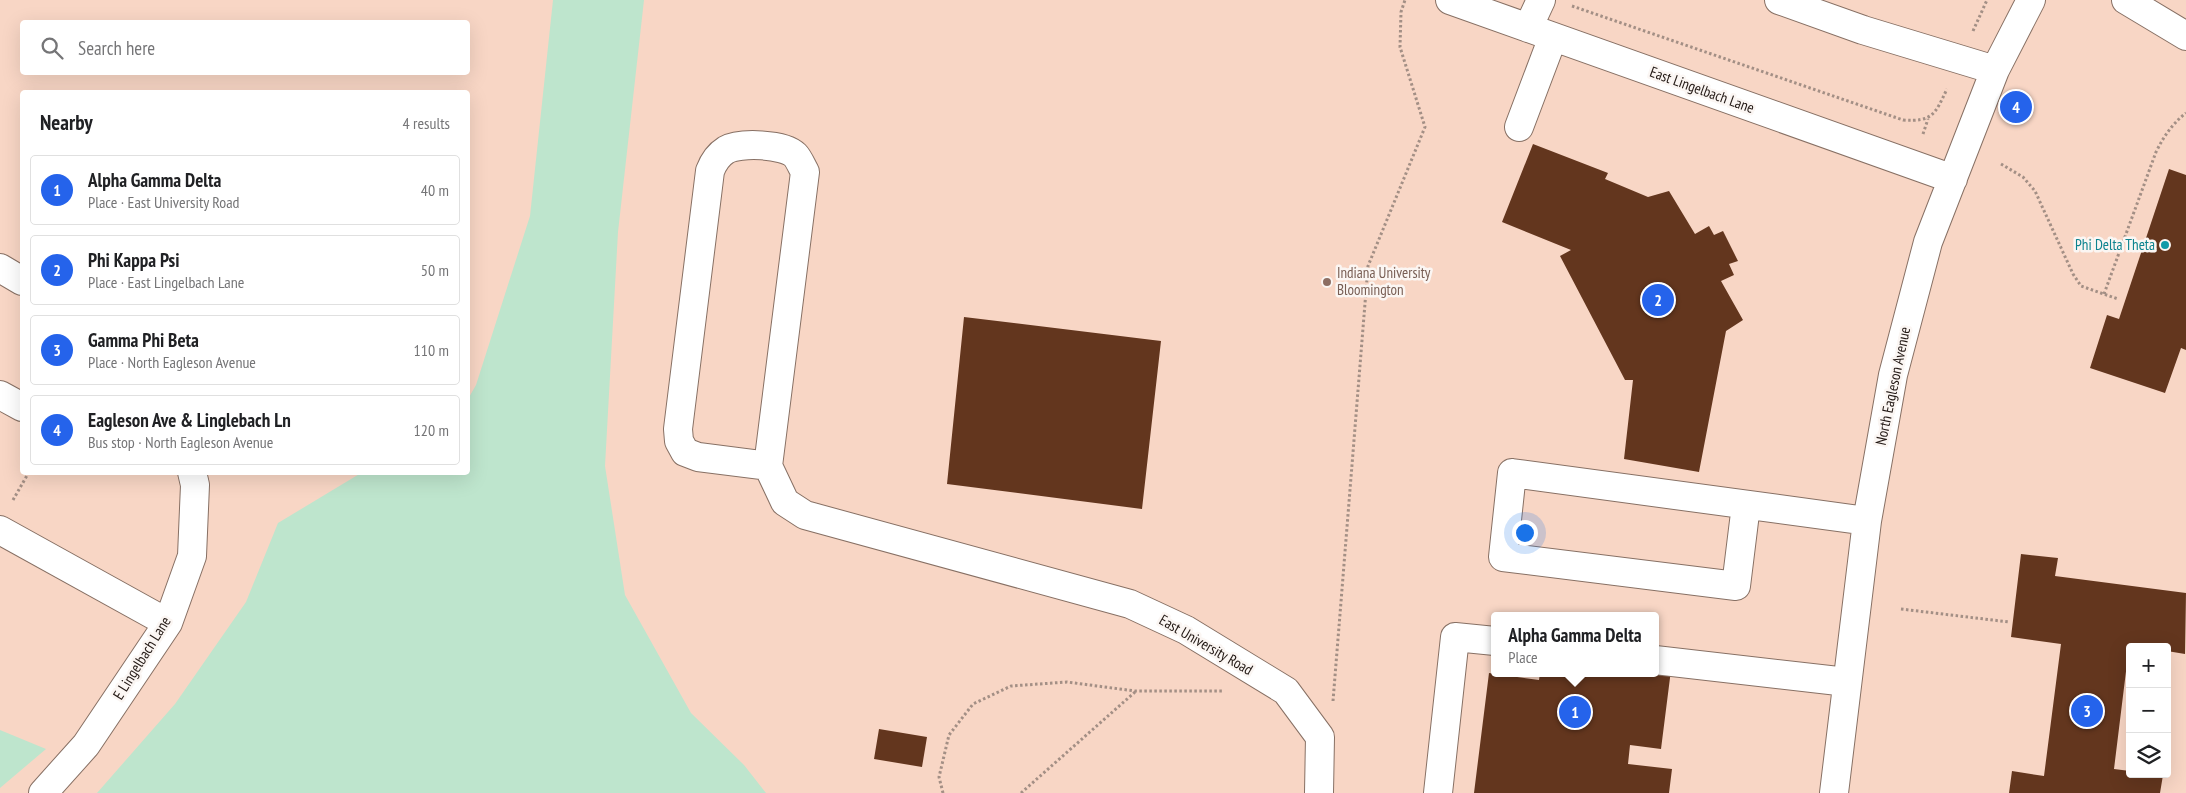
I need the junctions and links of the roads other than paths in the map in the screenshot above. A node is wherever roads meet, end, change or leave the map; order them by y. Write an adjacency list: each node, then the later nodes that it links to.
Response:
1 (1450, 0): 6 (street, East Lingelbach Lane)
2 (1778, 0): 8 (street)
3 (2031, 0): 8 (street, North Eagleson Avenue)
4 (2126, 0): 7 (street)
5 (1553, 2): 6 (street)
6 (1541, 32): 9 (street); 10 (street, East Lingelbach Lane)
7 (2186, 36)
8 (1995, 70): 10 (street, North Eagleson Avenue)
9 (1520, 127)
10 (1953, 179): 19 (street, North Eagleson Avenue)
11 (0, 268): 12 (street)
12 (20, 280)
13 (0, 395): 14 (street)
14 (20, 406)
15 (768, 466): 15 (street); 25 (street, East University Road)
16 (193, 475): 20 (street, E Lingelbach Lane)
17 (1746, 504): 17 (street); 19 (street)
18 (5, 518): 20 (street)
19 (1867, 520): 23 (street, North Eagleson Avenue)
20 (168, 623): 24 (street, E Lingelbach Lane)
21 (1491, 641): 26 (street)
22 (1659, 660): 23 (street)
23 (1847, 682): 27 (street, North Eagleson Avenue)
24 (43, 793)
25 (1319, 793)
26 (1438, 793)
27 (1834, 793)

